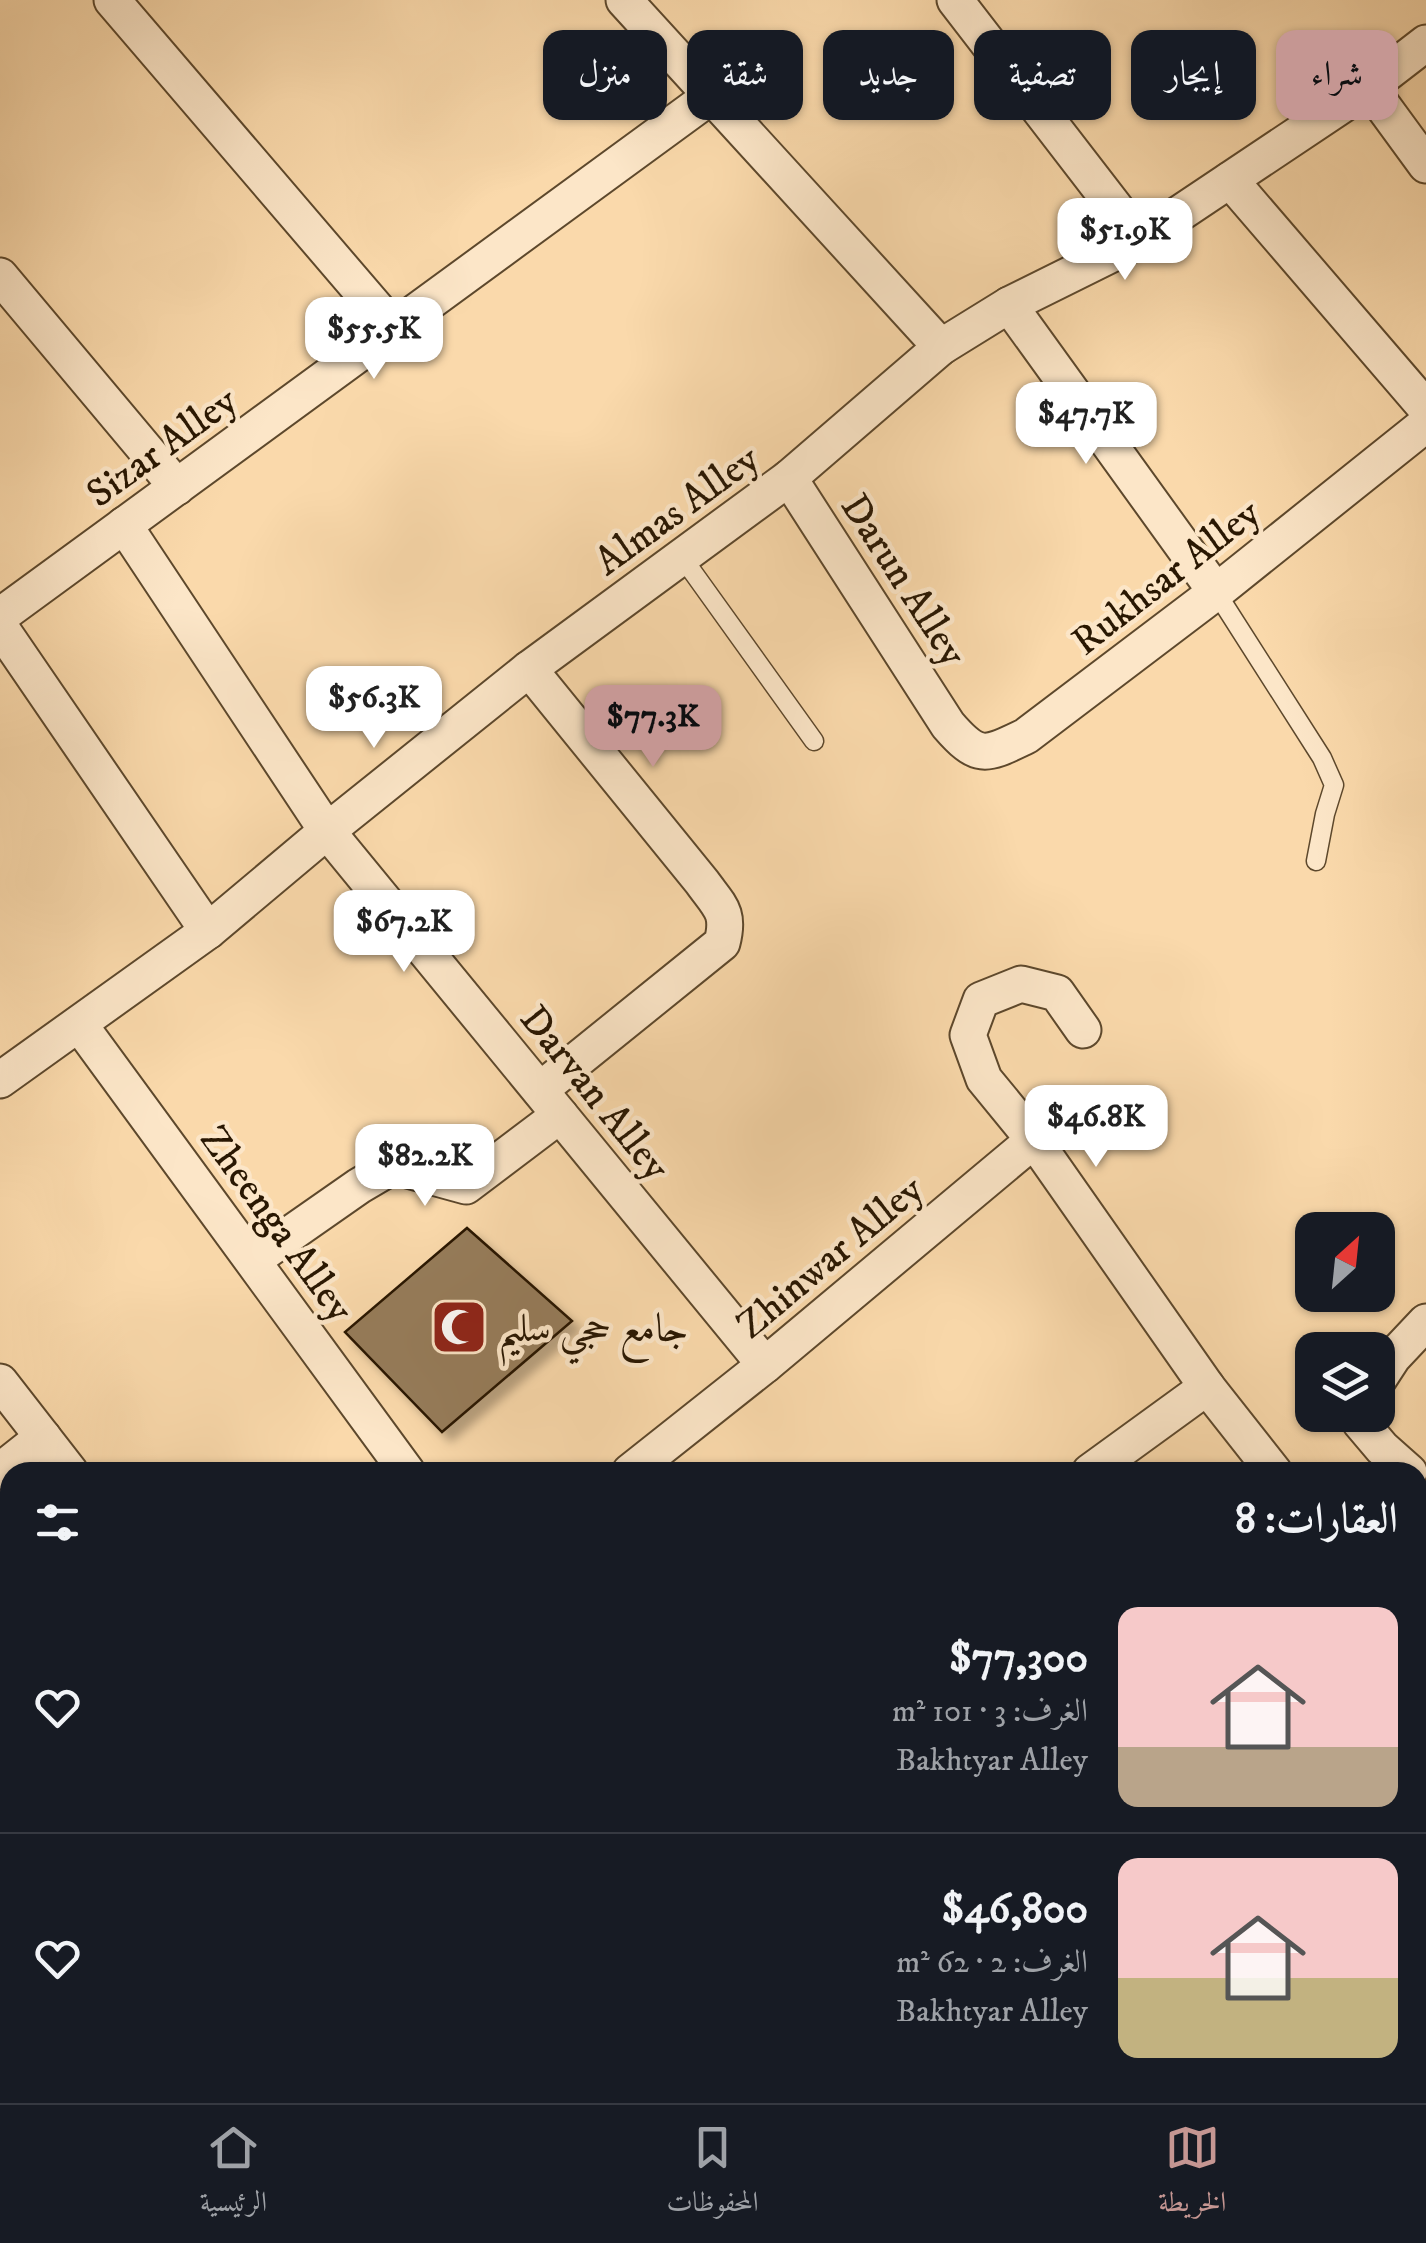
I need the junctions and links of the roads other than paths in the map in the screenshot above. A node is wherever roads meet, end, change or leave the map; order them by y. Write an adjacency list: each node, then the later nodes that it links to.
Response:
1 (112, 0): 16 (street)
2 (624, 0): 6 (street)
3 (955, 0): 13 (street)
4 (1426, 43): 5 (street, Almas Alley)
5 (1398, 65)
6 (687, 70)
7 (687, 113): 16 (street, Sizar Alley)
8 (732, 120): 17 (street)
9 (1320, 120): 12 (street, Almas Alley)
10 (1393, 120): 11 (street)
11 (1426, 164)
12 (1230, 180): 13 (street, Almas Alley); 18 (street)
13 (1140, 240): 15 (street, Almas Alley)
14 (0, 276): 21 (street)
15 (1009, 305): 17 (street, Almas Alley); 24 (street)
16 (394, 328): 21 (street, Sizar Alley)
17 (941, 348): 20 (street, Almas Alley)
18 (1426, 408)
19 (1426, 424): 24 (street, Rukhsar Alley)
20 (790, 478): 23 (street, Almas Alley); 28 (street, Darun Alley)
21 (176, 487): 22 (street, Sizar Alley)
22 (124, 525): 25 (street, Sizar Alley); 30 (street, Darvan Alley)
23 (682, 557): 27 (street, Almas Alley); 29 (lane)
24 (1216, 592): 28 (street, Rukhsar Alley); 31 (lane)
25 (0, 616)
26 (0, 628): 32 (street)
27 (529, 669): 30 (street, Almas Alley); 36 (street)
28 (948, 725)
29 (814, 741)
30 (327, 831): 32 (street, Almas Alley); 36 (street, Darvan Alley)
31 (1316, 861)
32 (208, 931): 33 (street, Almas Alley)
33 (79, 1024): 35 (street, Almas Alley); 38 (street, Zheenga Alley)
34 (1083, 1030): 37 (street)
35 (0, 1080)
36 (550, 1103): 38 (street); 41 (street, Darvan Alley)
37 (1034, 1140): 41 (street, Zhinwar Alley); 43 (street)
38 (253, 1260): 48 (street, Zheenga Alley)
39 (1426, 1322): 40 (street)
40 (1395, 1355)
41 (765, 1365): 49 (street, Zhinwar Alley)
42 (0, 1382): 45 (street)
43 (1207, 1387): 50 (street); 51 (street)
44 (1368, 1432): 52 (street)
45 (42, 1437): 46 (street); 47 (street)
46 (11, 1462)
47 (62, 1462)
48 (400, 1462)
49 (643, 1462)
50 (1104, 1462)
51 (1266, 1462)
52 (1397, 1462)

